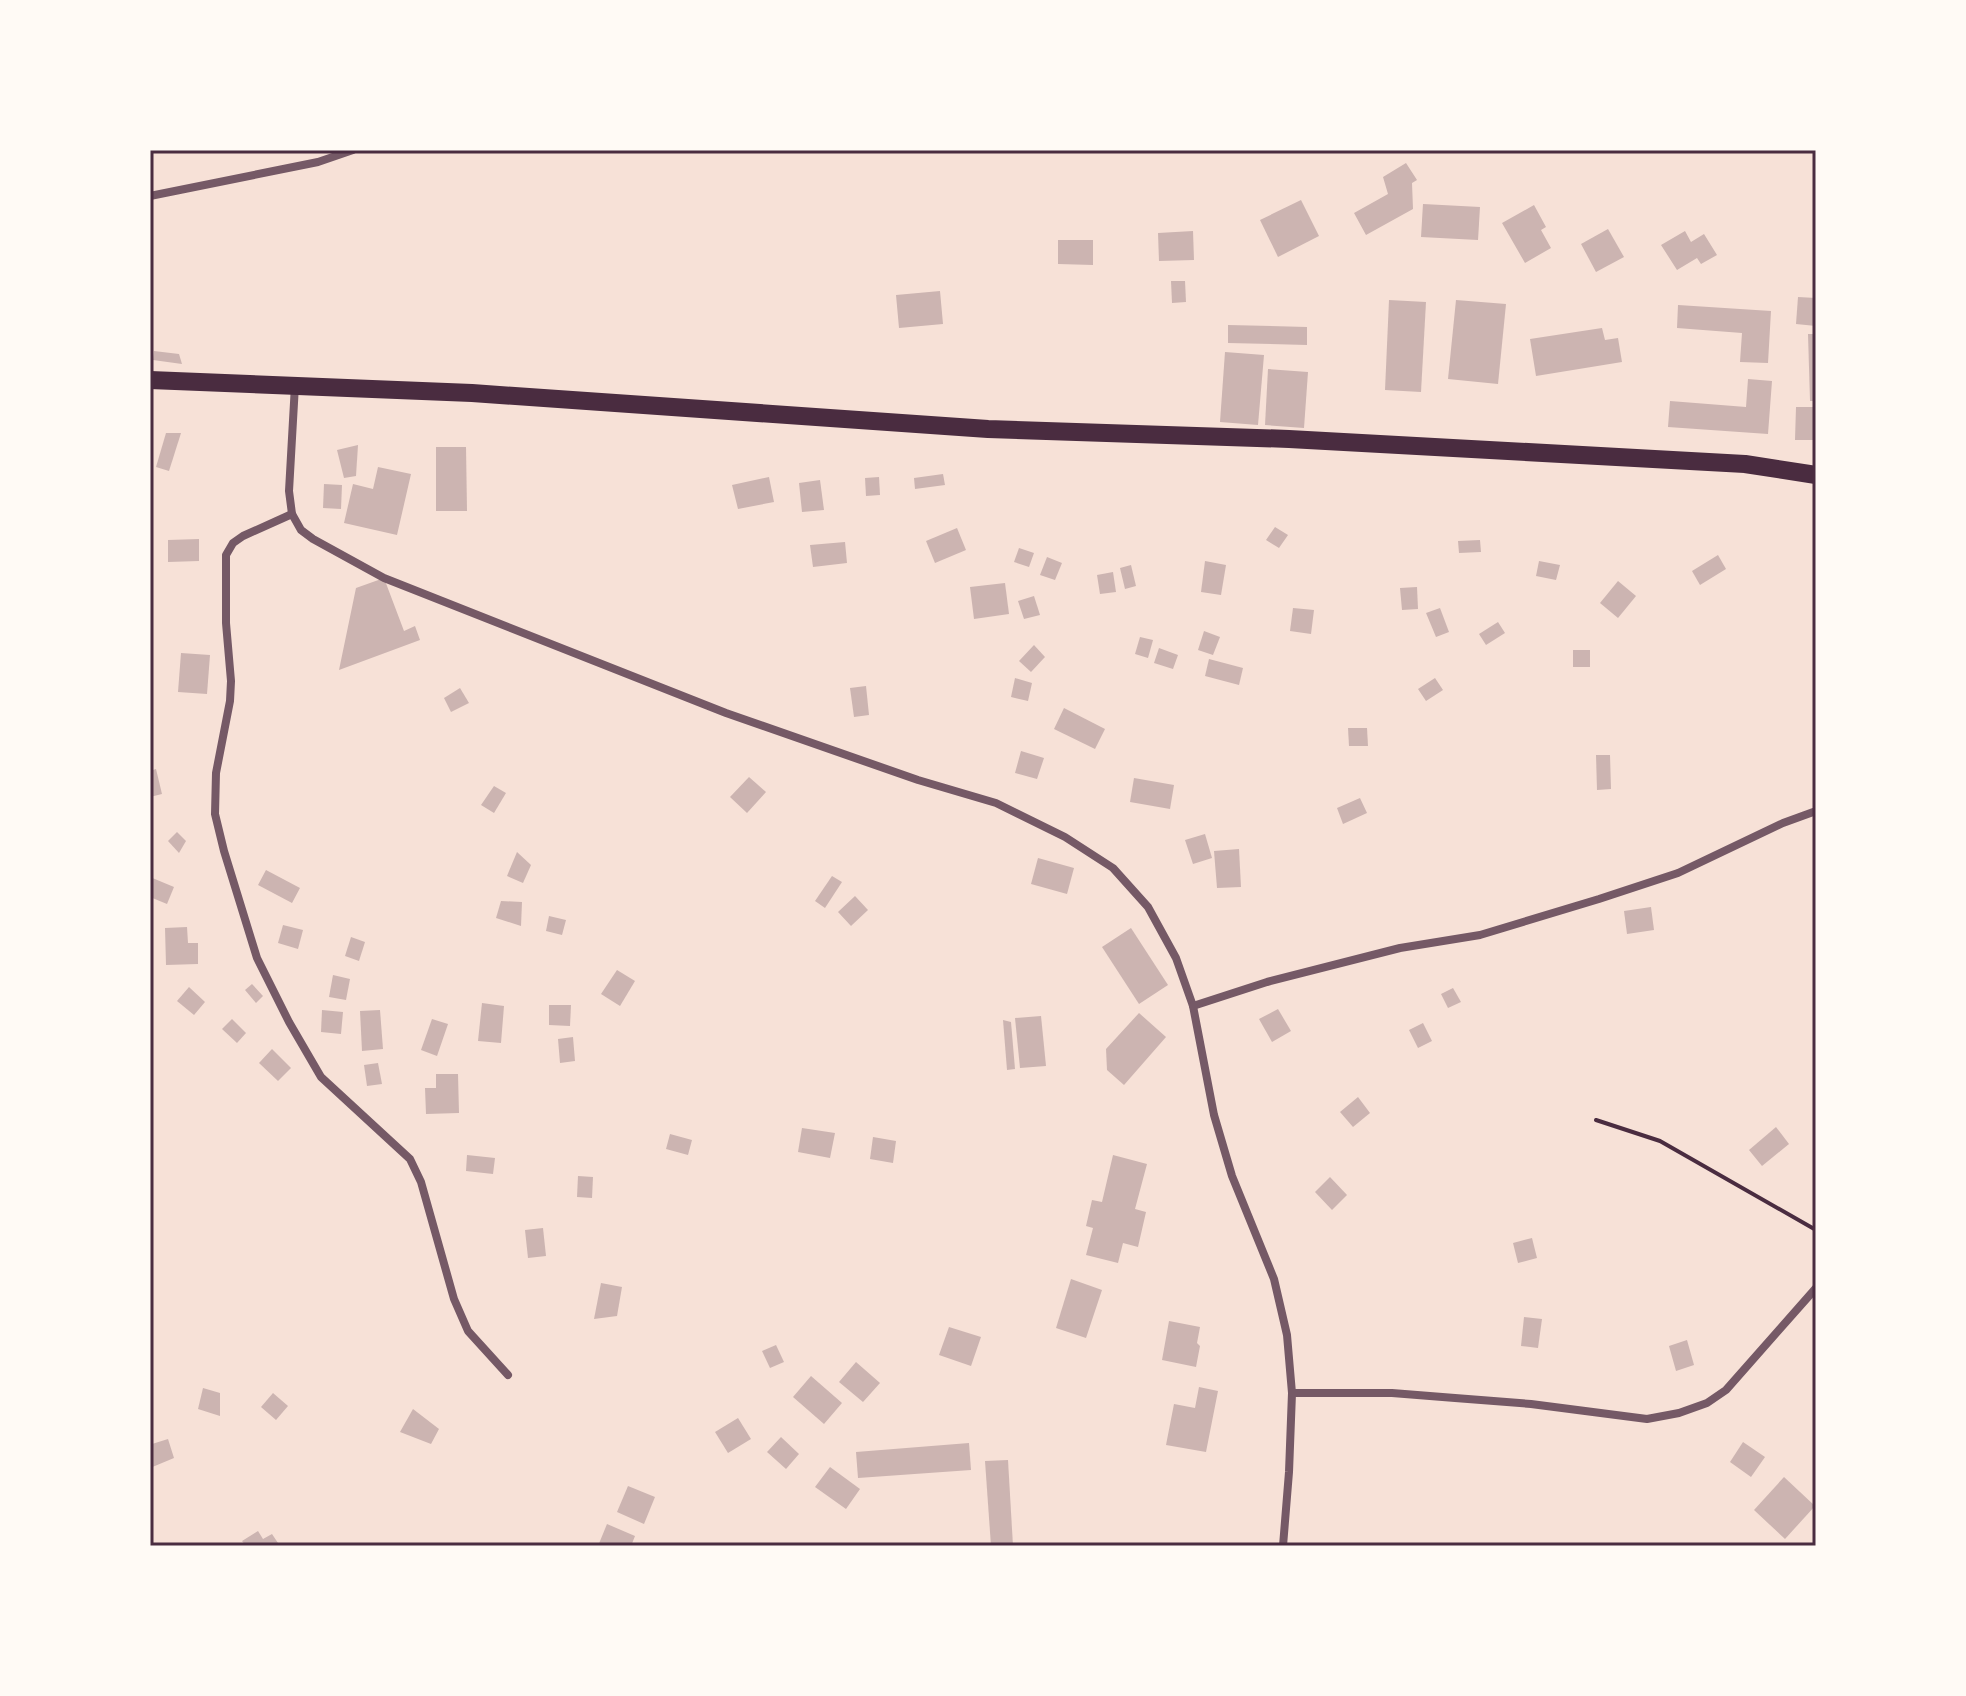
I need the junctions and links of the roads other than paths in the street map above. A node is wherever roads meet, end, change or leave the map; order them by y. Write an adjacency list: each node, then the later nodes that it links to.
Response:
1 (353, 150): 2 (street)
2 (150, 196)
3 (150, 380): 4 (highway)
4 (295, 385): 5 (highway); 6 (street)
5 (1816, 475)
6 (292, 514): 8 (street); 10 (street)
7 (1816, 811): 8 (street)
8 (1193, 1006): 11 (street)
9 (1816, 1288): 11 (street)
10 (508, 1375)
11 (1292, 1393): 12 (street)
12 (1283, 1546)

